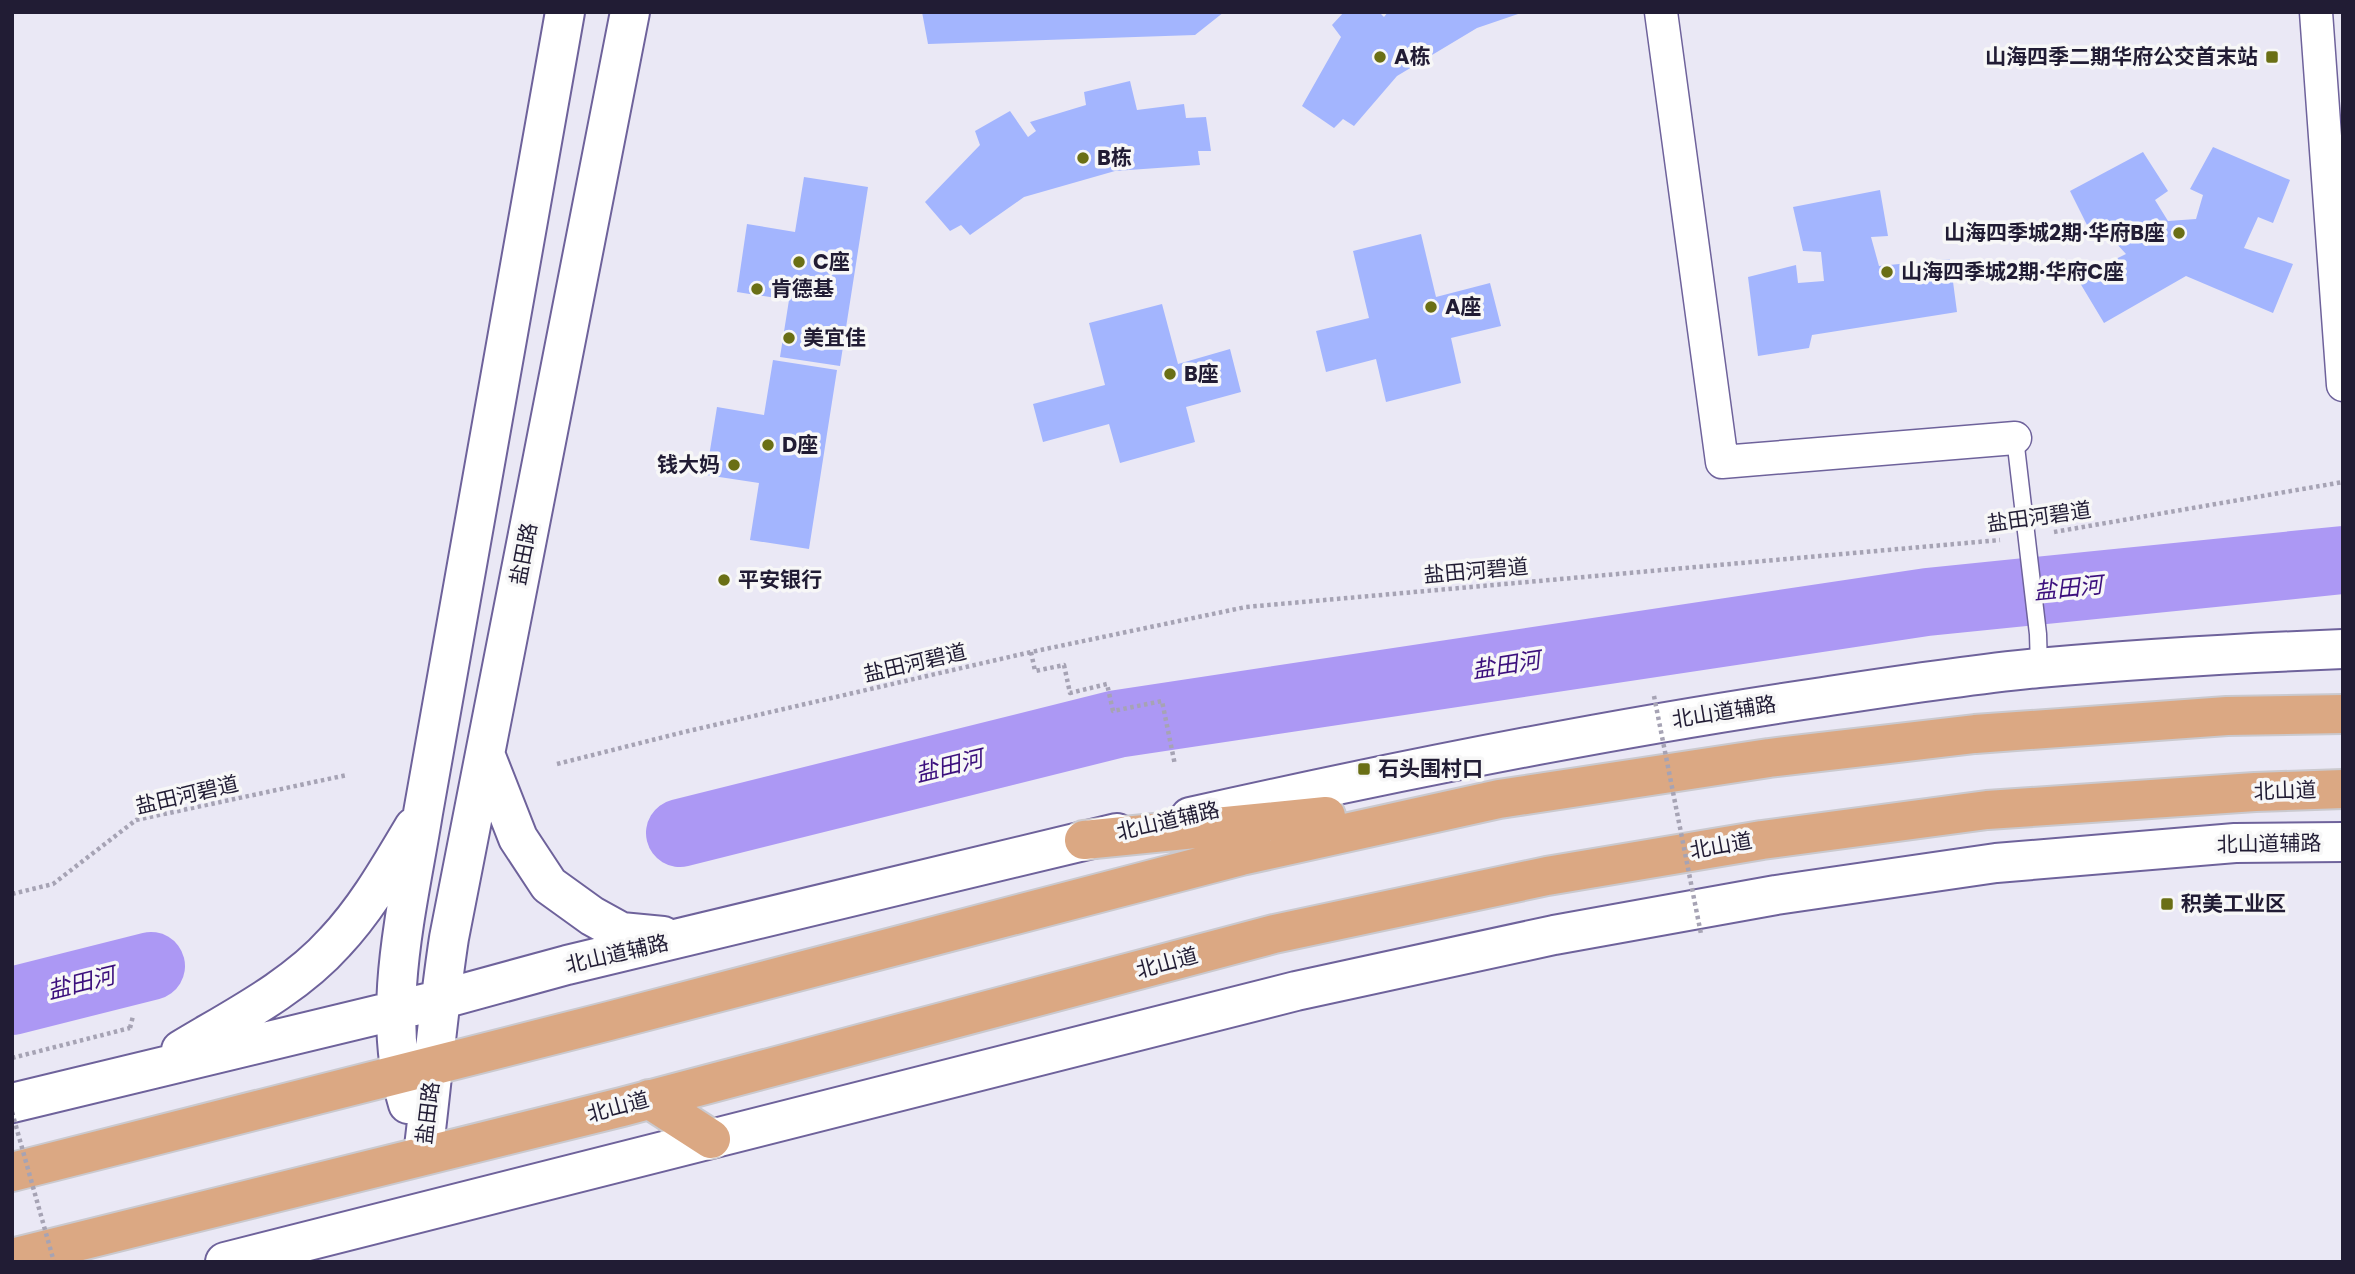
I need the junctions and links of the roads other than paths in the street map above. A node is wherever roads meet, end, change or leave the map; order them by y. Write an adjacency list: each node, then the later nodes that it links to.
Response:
1 (565, 12): 15 (street, 盐田路)
2 (630, 12): 12 (street, 盐田路)
3 (1661, 12): 6 (street)
4 (2316, 12): 5 (street)
5 (2343, 385)
6 (2015, 438): 9 (lane)
7 (2343, 626): 10 (street)
8 (2343, 649): 10 (street, 北山道辅路)
9 (2039, 651): 10 (street, 北山道辅路); 16 (street, 北山道辅路)
10 (2300, 651)
11 (2343, 714): 14 (main road)
12 (485, 754): 18 (street); 19 (street, 盐田路)
13 (2343, 789): 23 (main road, 北山道)
14 (1499, 799): 16 (main road); 22 (main road)
15 (423, 814): 20 (street, 盐田路); 21 (street)
16 (1084, 840): 18 (street, 北山道辅路)
17 (2343, 842): 25 (street, 北山道辅路)
18 (686, 938): 19 (street, 北山道辅路)
19 (439, 1000): 20 (street, 北山道辅路); 22 (street, 盐田路)
20 (396, 1010): 21 (street, 北山道辅路); 22 (street, 盐田路)
21 (148, 1070): 24 (street, 北山道辅路)
22 (416, 1070): 26 (street, 盐田路); 27 (main road)
23 (649, 1099): 25 (main road); 26 (main road, 北山道)
24 (12, 1102)
25 (711, 1139): 29 (street, 北山道辅路)
26 (423, 1155): 28 (main road, 北山道)
27 (12, 1172)
28 (12, 1258)
29 (225, 1262)

